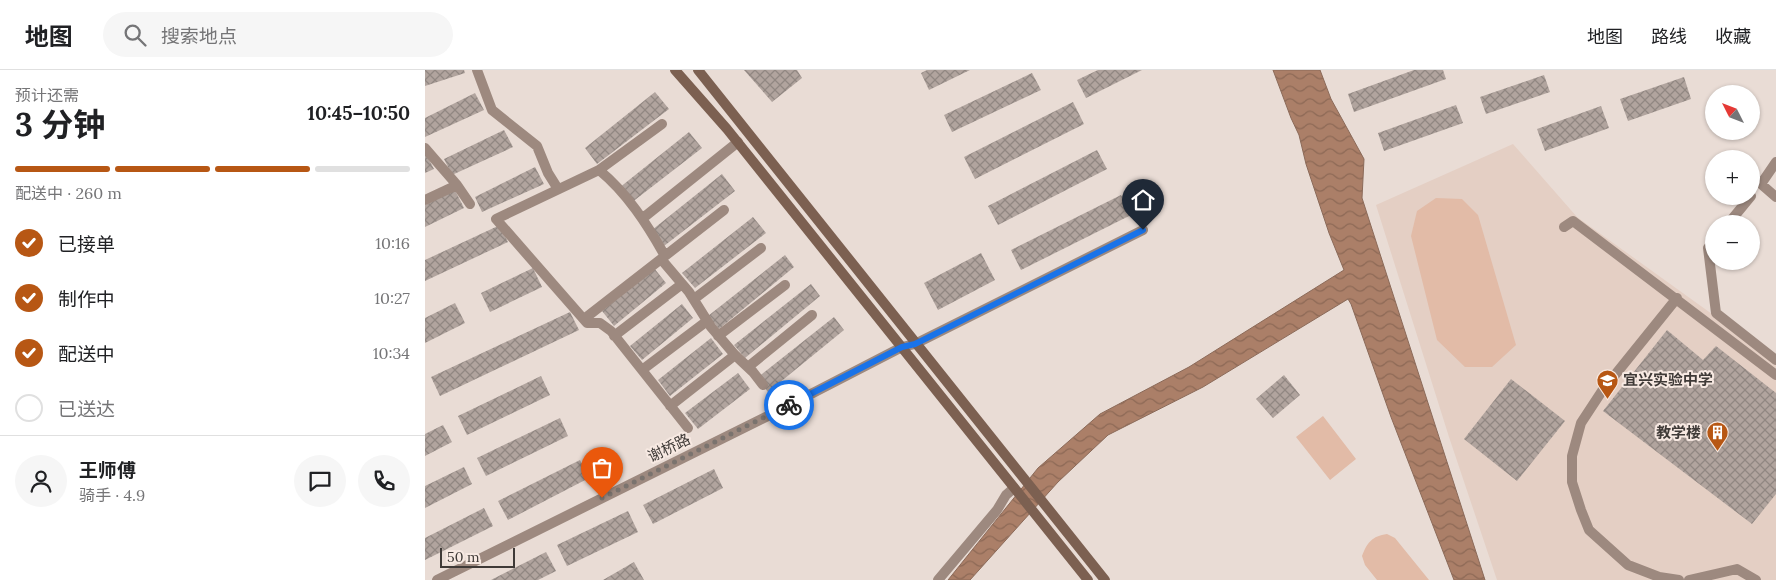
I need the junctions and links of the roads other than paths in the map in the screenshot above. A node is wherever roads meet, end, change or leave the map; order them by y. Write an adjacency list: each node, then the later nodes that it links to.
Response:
1 (477, 70): 11 (street)
2 (675, 70): 5 (main road)
3 (698, 70): 33 (main road)
4 (662, 124): 8 (street)
5 (738, 142): 18 (street); 34 (main road)
6 (426, 150): 10 (street)
7 (1776, 162): 9 (street)
8 (599, 170): 11 (street); 18 (street)
9 (1761, 184): 12 (street)
10 (457, 186): 13 (street); 14 (street)
11 (558, 189): 29 (street)
12 (1776, 197)
13 (425, 200)
14 (469, 204)
15 (1744, 205): 17 (street)
16 (724, 210): 22 (street)
17 (1735, 215)
18 (643, 218): 22 (street)
19 (1565, 227): 26 (street)
20 (1143, 230): 33 (street, 谢桥路)
21 (761, 248): 27 (street)
22 (663, 258): 24 (street); 29 (street)
23 (1711, 270): 36 (street)
24 (682, 284): 27 (street); 31 (street)
25 (785, 285): 32 (street)
26 (1677, 298): 39 (street); 49 (street)
27 (693, 299): 30 (street)
28 (812, 315): 37 (street)
29 (584, 319): 31 (street)
30 (707, 321): 32 (street); 38 (street)
31 (614, 336): 38 (street)
32 (718, 336): 35 (street)
33 (915, 344): 34 (street, 谢桥路); 48 (main road)
34 (902, 347): 43 (main road); 44 (street, 谢桥路)
35 (735, 355): 37 (street); 41 (street)
36 (1776, 360)
37 (748, 367): 40 (street)
38 (642, 370): 41 (street)
39 (1776, 374)
40 (763, 385)
41 (670, 406): 42 (street)
42 (688, 428)
43 (1014, 488): 46 (street); 47 (main road)
44 (449, 577): 45 (street, 谢桥路)
45 (437, 580)
46 (938, 580)
47 (1088, 580)
48 (1105, 580)
49 (1679, 580)
50 (1689, 580): 51 (street)
51 (1756, 580)

